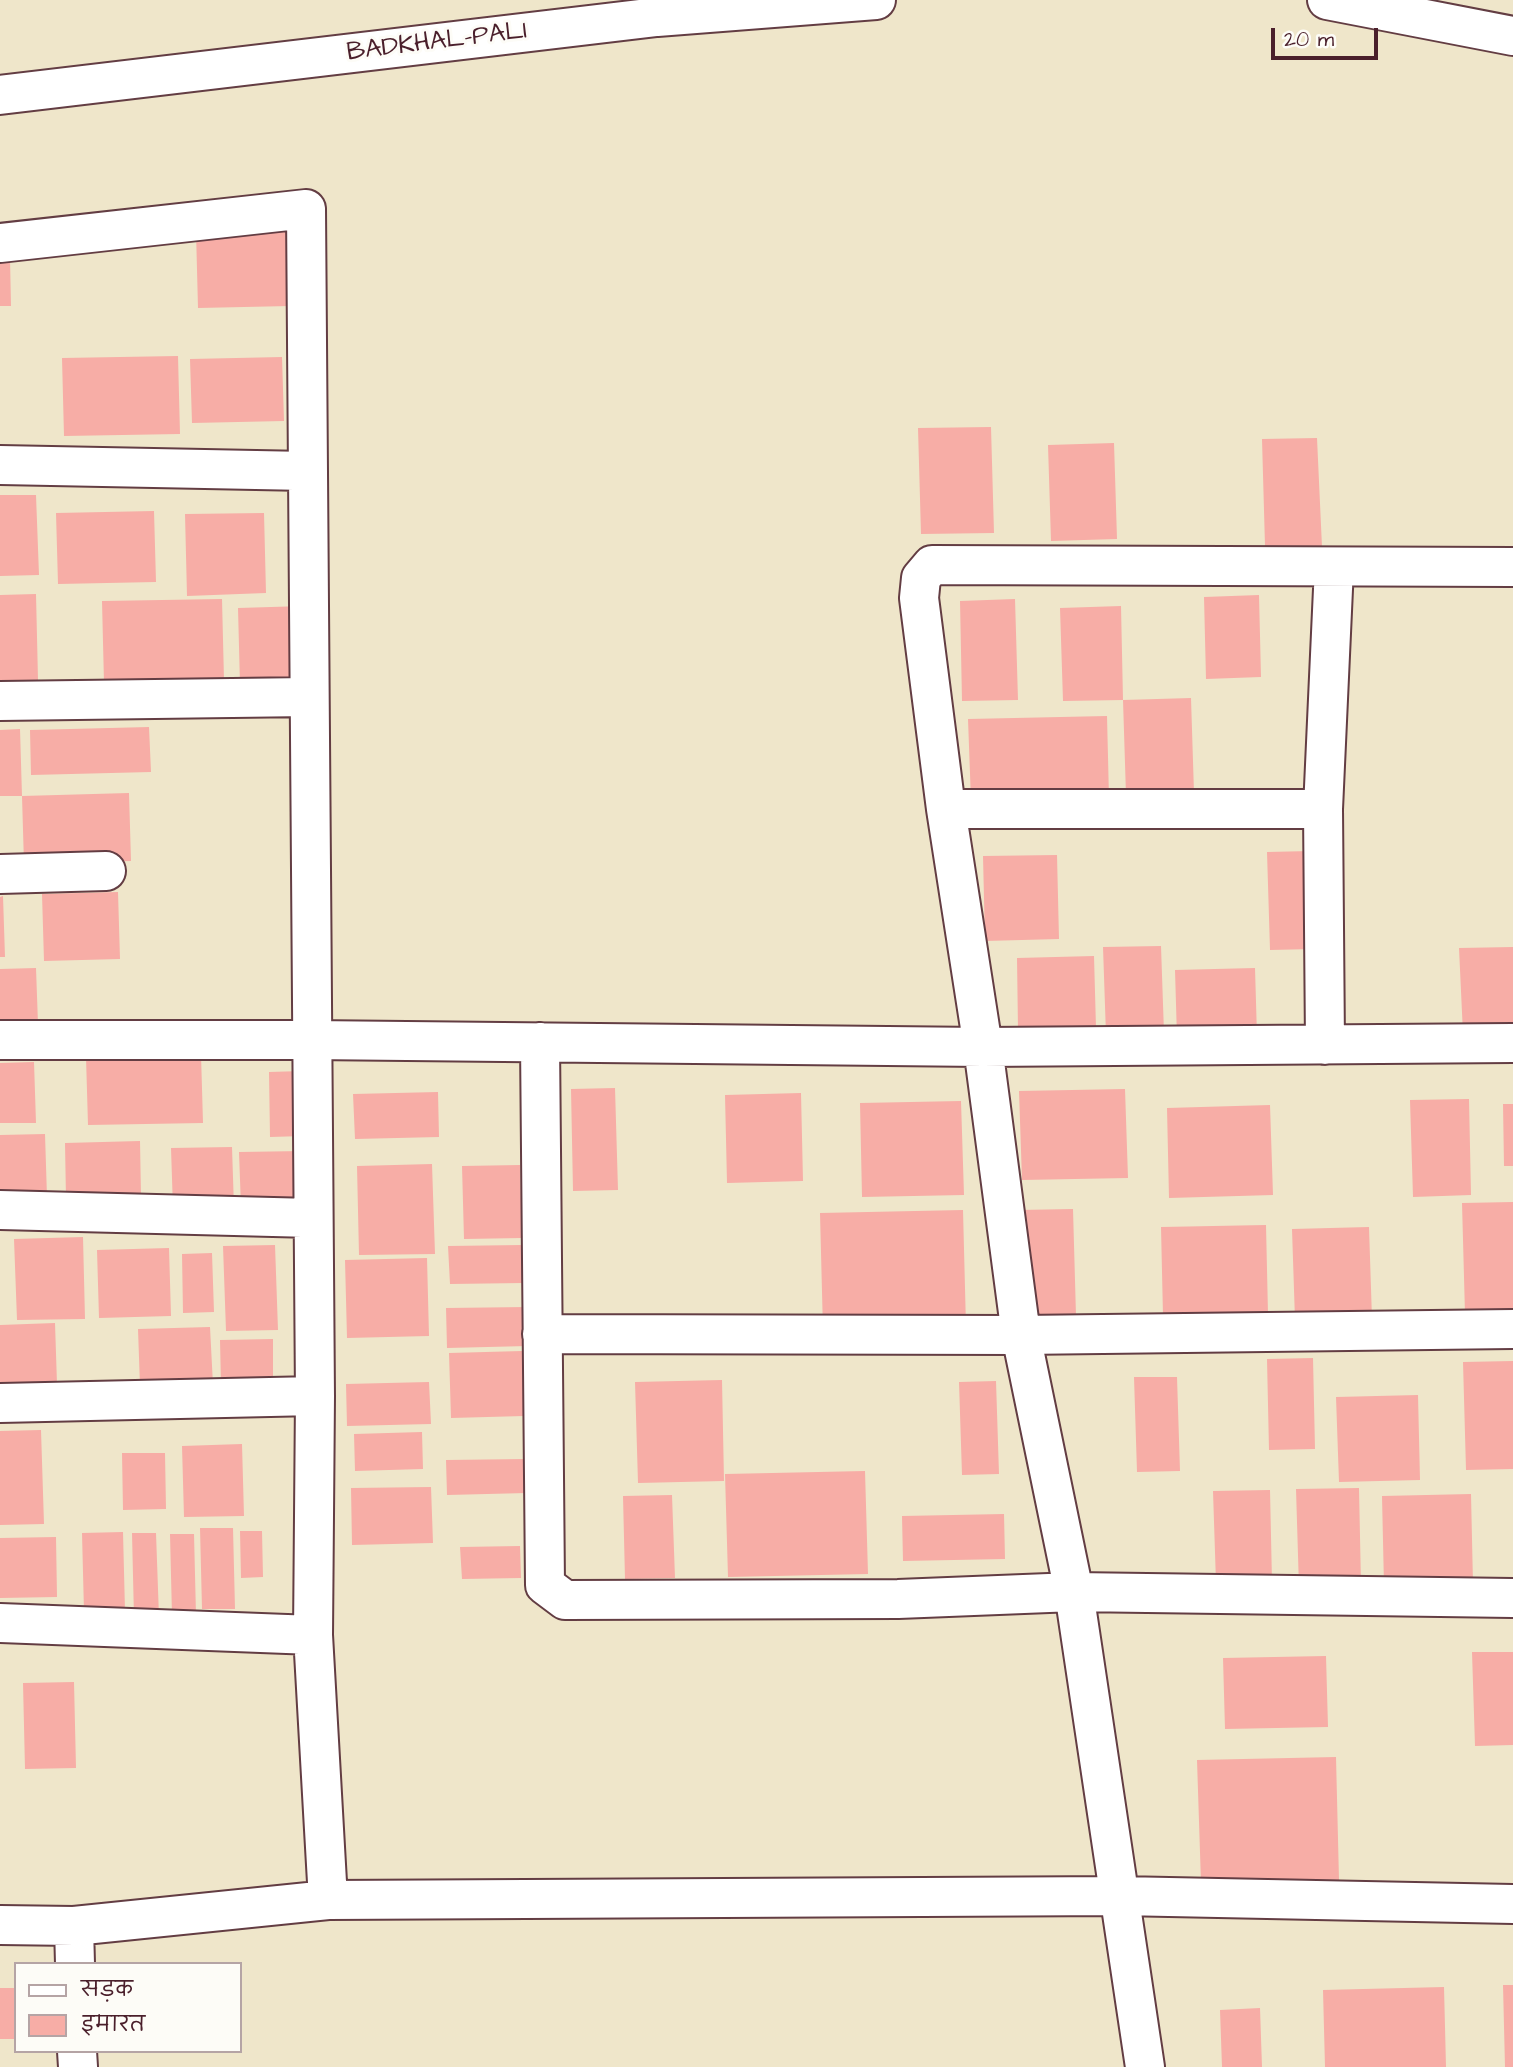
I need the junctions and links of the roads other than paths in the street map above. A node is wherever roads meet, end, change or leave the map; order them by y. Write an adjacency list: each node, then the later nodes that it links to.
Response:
1 (876, 0): 4 (street, BADKHAL-PALI)
2 (1327, 0): 3 (street)
3 (1513, 36)
4 (0, 95)
5 (0, 243): 7 (street)
6 (0, 465): 7 (street)
7 (307, 471): 10 (street)
8 (1513, 567): 9 (street)
9 (1334, 568): 12 (street); 13 (street)
10 (309, 697): 11 (street); 17 (street)
11 (0, 701)
12 (946, 809): 13 (street); 21 (street)
13 (1323, 809): 20 (street)
14 (106, 871): 15 (street)
15 (0, 874)
16 (0, 1040): 17 (street)
17 (311, 1040): 18 (street); 23 (street)
18 (540, 1042): 21 (street); 25 (street)
19 (1513, 1043): 20 (street)
20 (1325, 1045): 21 (street)
21 (983, 1047): 26 (street)
22 (0, 1210): 23 (street)
23 (312, 1218): 27 (street)
24 (1513, 1329): 26 (street)
25 (542, 1334): 26 (street); 29 (street)
26 (1021, 1335): 29 (street)
27 (315, 1396): 28 (street); 32 (street)
28 (0, 1403)
29 (1074, 1592): 30 (street); 33 (street)
30 (1513, 1598)
31 (0, 1623): 32 (street)
32 (313, 1635): 34 (street)
33 (1120, 1896): 34 (street); 35 (street); 39 (street)
34 (328, 1900): 37 (street)
35 (1513, 1904)
36 (0, 1925): 37 (street)
37 (74, 1926): 38 (street)
38 (75, 1962)
39 (1145, 2067)

